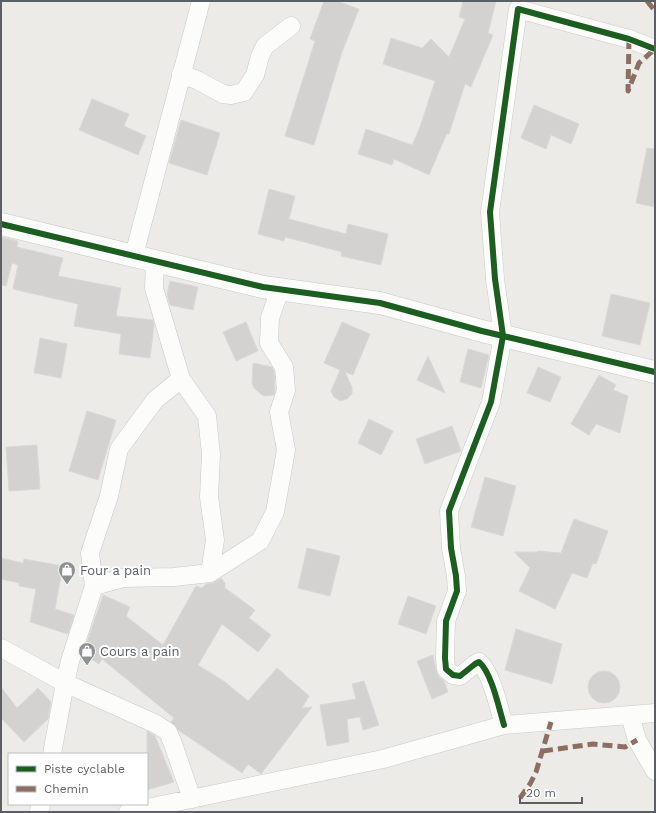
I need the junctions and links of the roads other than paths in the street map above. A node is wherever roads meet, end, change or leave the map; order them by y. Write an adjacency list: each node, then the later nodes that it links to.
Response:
1 (201, 1): 4 (street)
2 (291, 26): 4 (street)
3 (655, 48): 9 (street)
4 (181, 74): 6 (street)
5 (1, 224): 6 (street)
6 (134, 255): 7 (street)
7 (155, 260): 8 (street); 11 (street)
8 (280, 289): 9 (street); 12 (street)
9 (503, 336): 10 (street); 18 (street)
10 (655, 372)
11 (181, 379): 12 (street); 13 (street)
12 (210, 573): 13 (street)
13 (94, 586): 15 (street)
14 (1, 648): 15 (street)
15 (64, 683): 19 (street); 21 (street)
16 (655, 713): 17 (street)
17 (630, 715): 18 (street); 20 (street)
18 (504, 726): 21 (street)
19 (52, 753)
20 (655, 771)
21 (192, 799): 22 (street)
22 (128, 812)

